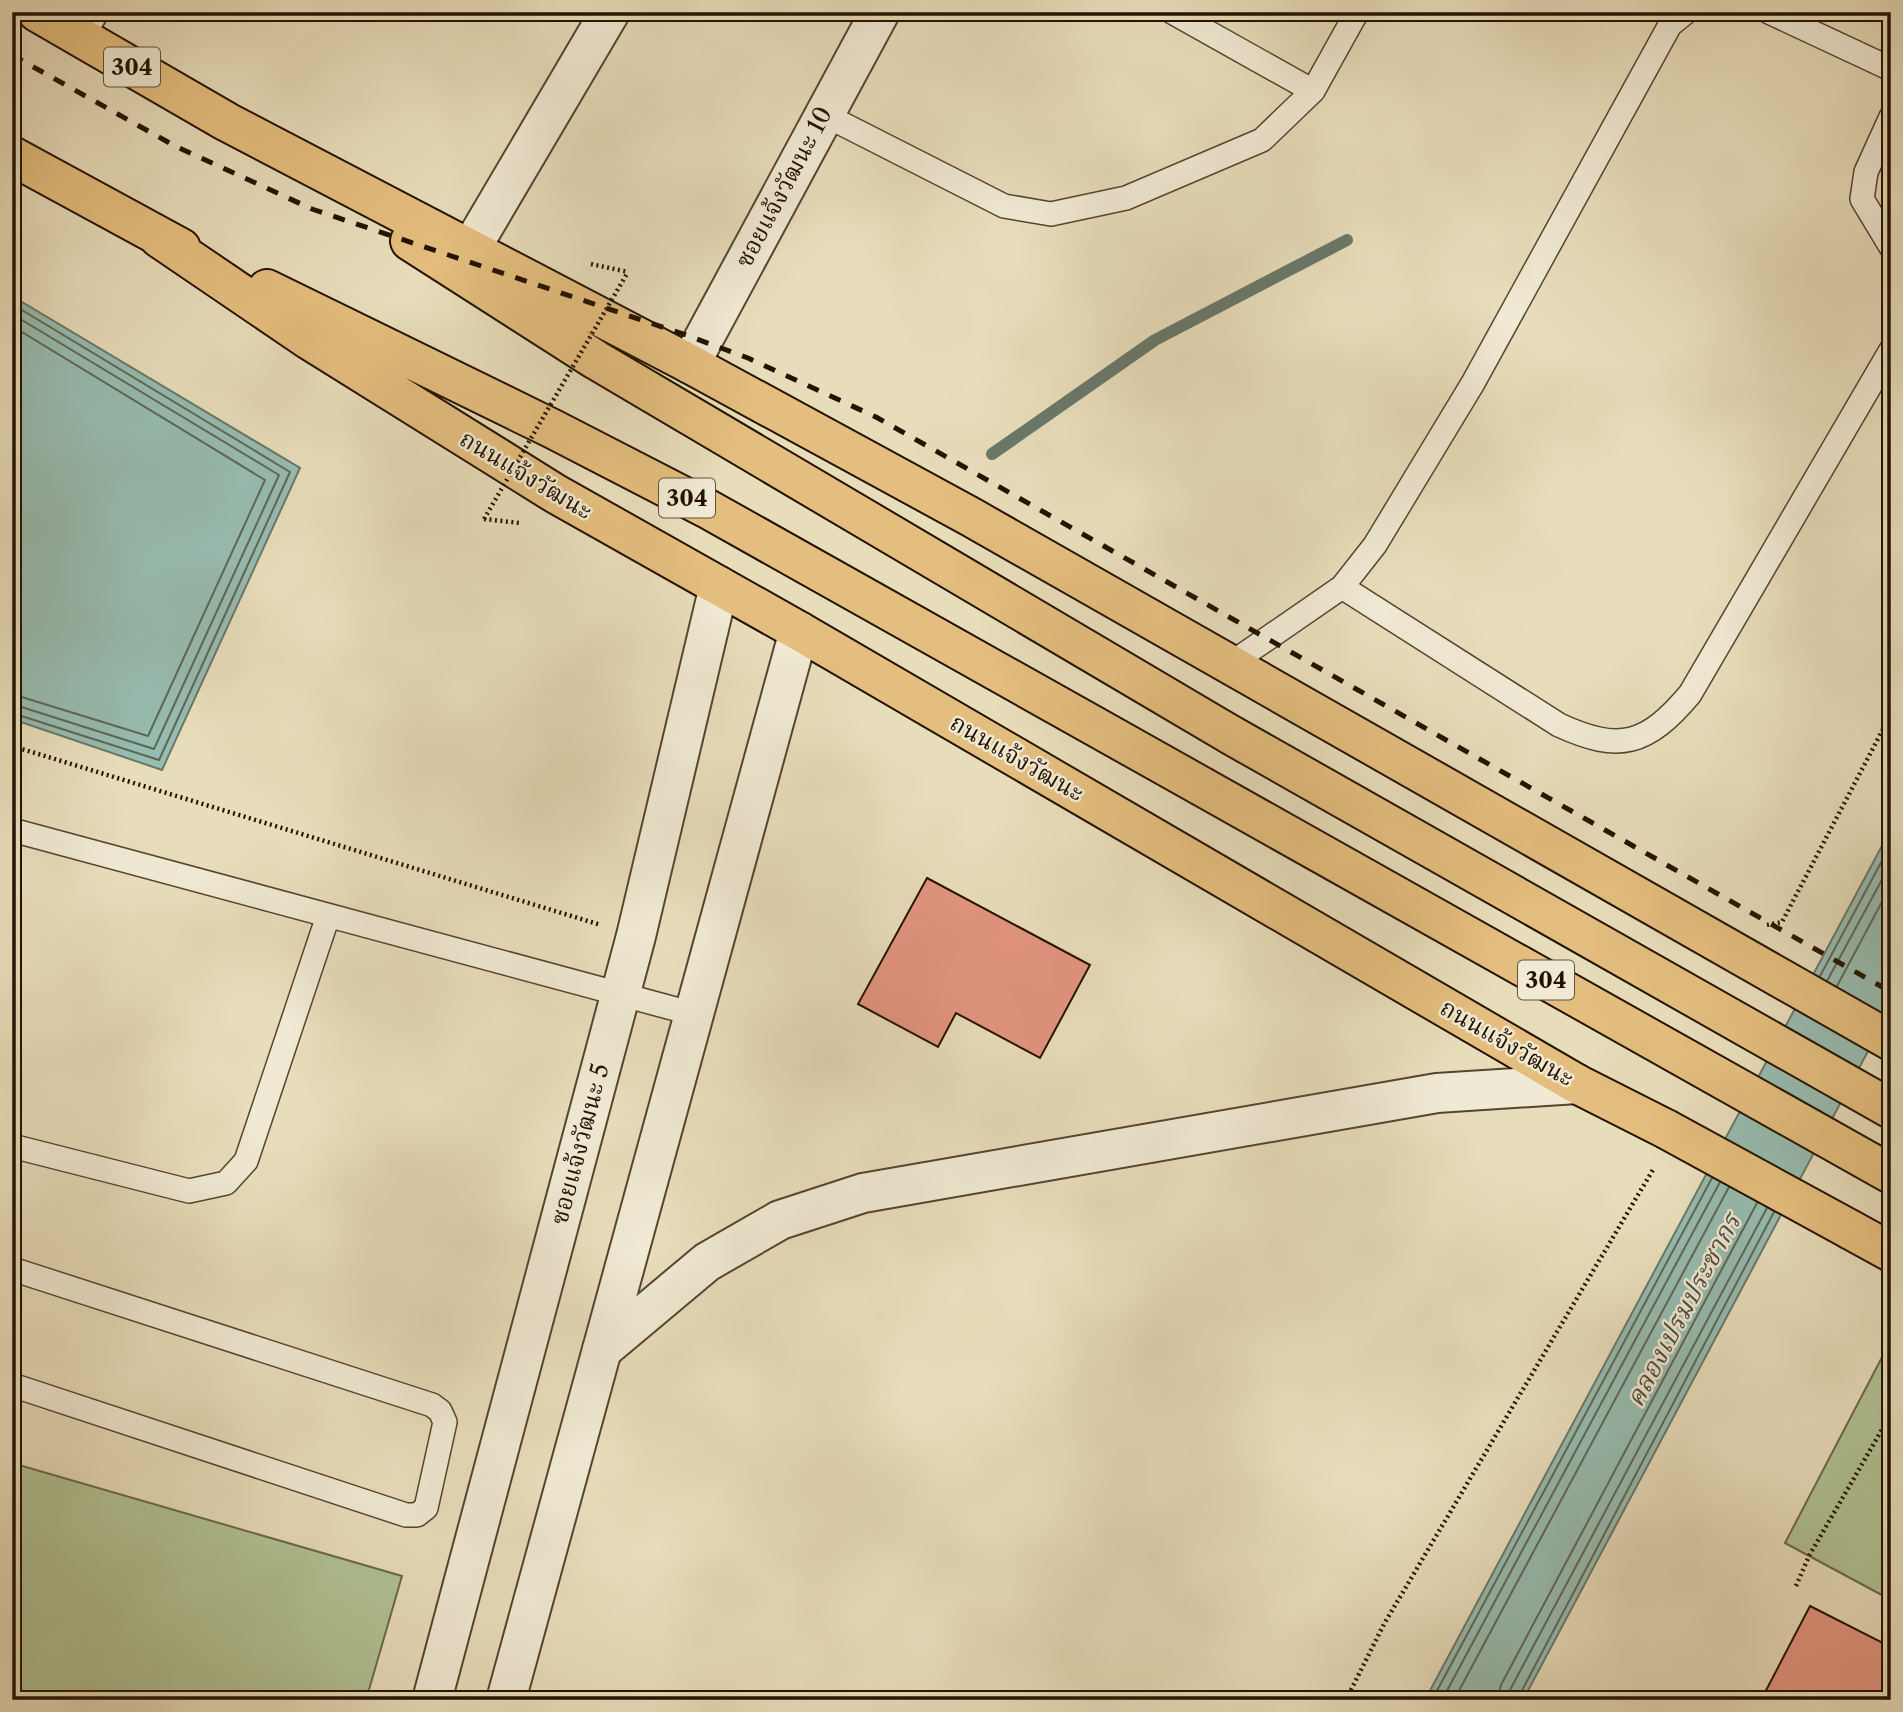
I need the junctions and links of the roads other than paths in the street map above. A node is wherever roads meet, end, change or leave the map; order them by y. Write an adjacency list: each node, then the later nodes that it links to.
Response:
1 (37, 12): 8 (main road, 304)
2 (610, 12): 17 (street)
3 (880, 12): 11 (street, ซอยแจ้งวัฒนะ 10)
4 (1172, 12): 10 (lane)
5 (1357, 12): 10 (lane)
6 (1686, 12): 21 (lane)
7 (1769, 12): 9 (lane)
8 (82, 23): 13 (main road, 304)
9 (1891, 69)
10 (1313, 91): 11 (lane)
11 (824, 114): 19 (street, ซอยแจ้งวัฒนะ 10)
12 (1891, 117): 16 (lane)
13 (227, 122): 17 (main road); 30 (main road, 304, bridge)
14 (12, 156): 15 (main road, ถนนแจ้งวัฒนะ / 304)
15 (159, 238): 20 (main road, ถนนแจ้งวัฒนะ); 32 (main road, ถนนแจ้งวัฒนะ / 304, bridge)
16 (1891, 247)
17 (471, 248): 19 (main road)
18 (1891, 350): 21 (lane)
19 (690, 364): 23 (main road)
20 (719, 586): 22 (main road, ถนนแจ้งวัฒนะ); 26 (street, ซอยแจ้งวัฒนะ 5)
21 (1342, 587): 23 (lane)
22 (799, 631): 27 (street); 29 (main road, ถนนแจ้งวัฒนะ)
23 (1229, 665): 28 (main road)
24 (12, 830): 25 (lane)
25 (328, 916): 26 (lane); 31 (lane)
26 (620, 995): 27 (lane); 37 (street, ซอยแจ้งวัฒนะ 5)
27 (694, 1014): 35 (street)
28 (1891, 1041)
29 (1577, 1084): 33 (main road, ถนนแจ้งวัฒนะ, bridge); 35 (street)
30 (1891, 1109)
31 (12, 1146)
32 (1891, 1174)
33 (1891, 1252)
34 (12, 1269): 36 (lane)
35 (601, 1350): 38 (street)
36 (12, 1385)
37 (432, 1700)
38 (506, 1700)

